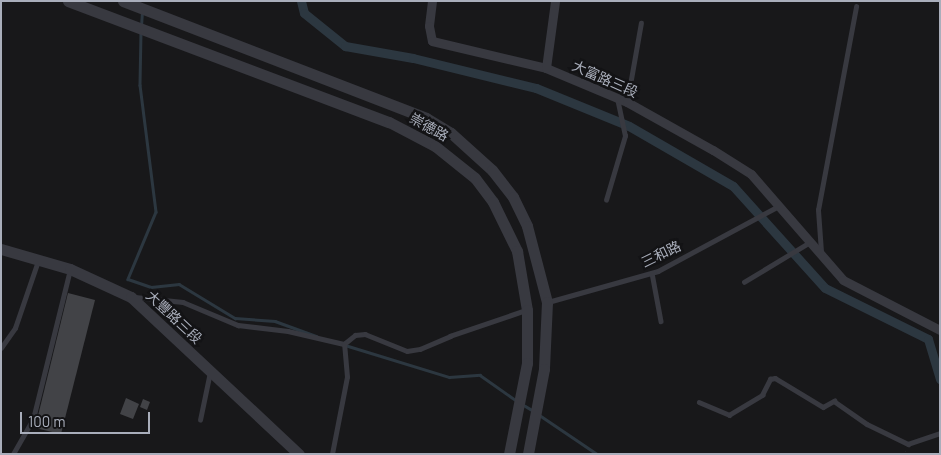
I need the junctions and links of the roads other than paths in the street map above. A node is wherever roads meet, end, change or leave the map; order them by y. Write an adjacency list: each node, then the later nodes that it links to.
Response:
1 (68, 1): 20 (street, 崇德路)
2 (123, 1): 19 (street, 崇德路)
3 (432, 1): 7 (street, 大富路三段)
4 (555, 1): 7 (street)
5 (856, 7): 13 (lane)
6 (641, 23): 8 (lane)
7 (546, 68): 8 (street, 大富路三段)
8 (621, 102): 9 (lane); 10 (street, 大富路三段)
9 (606, 200)
10 (777, 207): 11 (street, 大富路三段); 16 (lane, 三和路)
11 (810, 242): 13 (street, 大富路三段); 17 (lane)
12 (1, 248): 14 (street, 大豐路三段)
13 (821, 254): 22 (street, 大富路三段)
14 (39, 260): 15 (street, 大豐路三段); 24 (lane)
15 (70, 269): 18 (street, 大豐路三段); 29 (lane)
16 (652, 273): 19 (lane, 三和路); 21 (lane)
17 (744, 282)
18 (131, 296): 23 (lane); 25 (street, 大豐路三段)
19 (547, 302): 33 (street, 崇德路)
20 (528, 310): 23 (lane); 32 (street, 崇德路)
21 (661, 321)
22 (940, 330)
23 (344, 344): 31 (lane)
24 (1, 348)
25 (210, 371): 27 (lane); 30 (street, 大豐路三段)
26 (699, 402): 28 (lane)
27 (200, 420)
28 (940, 432)
29 (13, 454)
30 (299, 454)
31 (332, 454)
32 (509, 454)
33 (528, 454)

